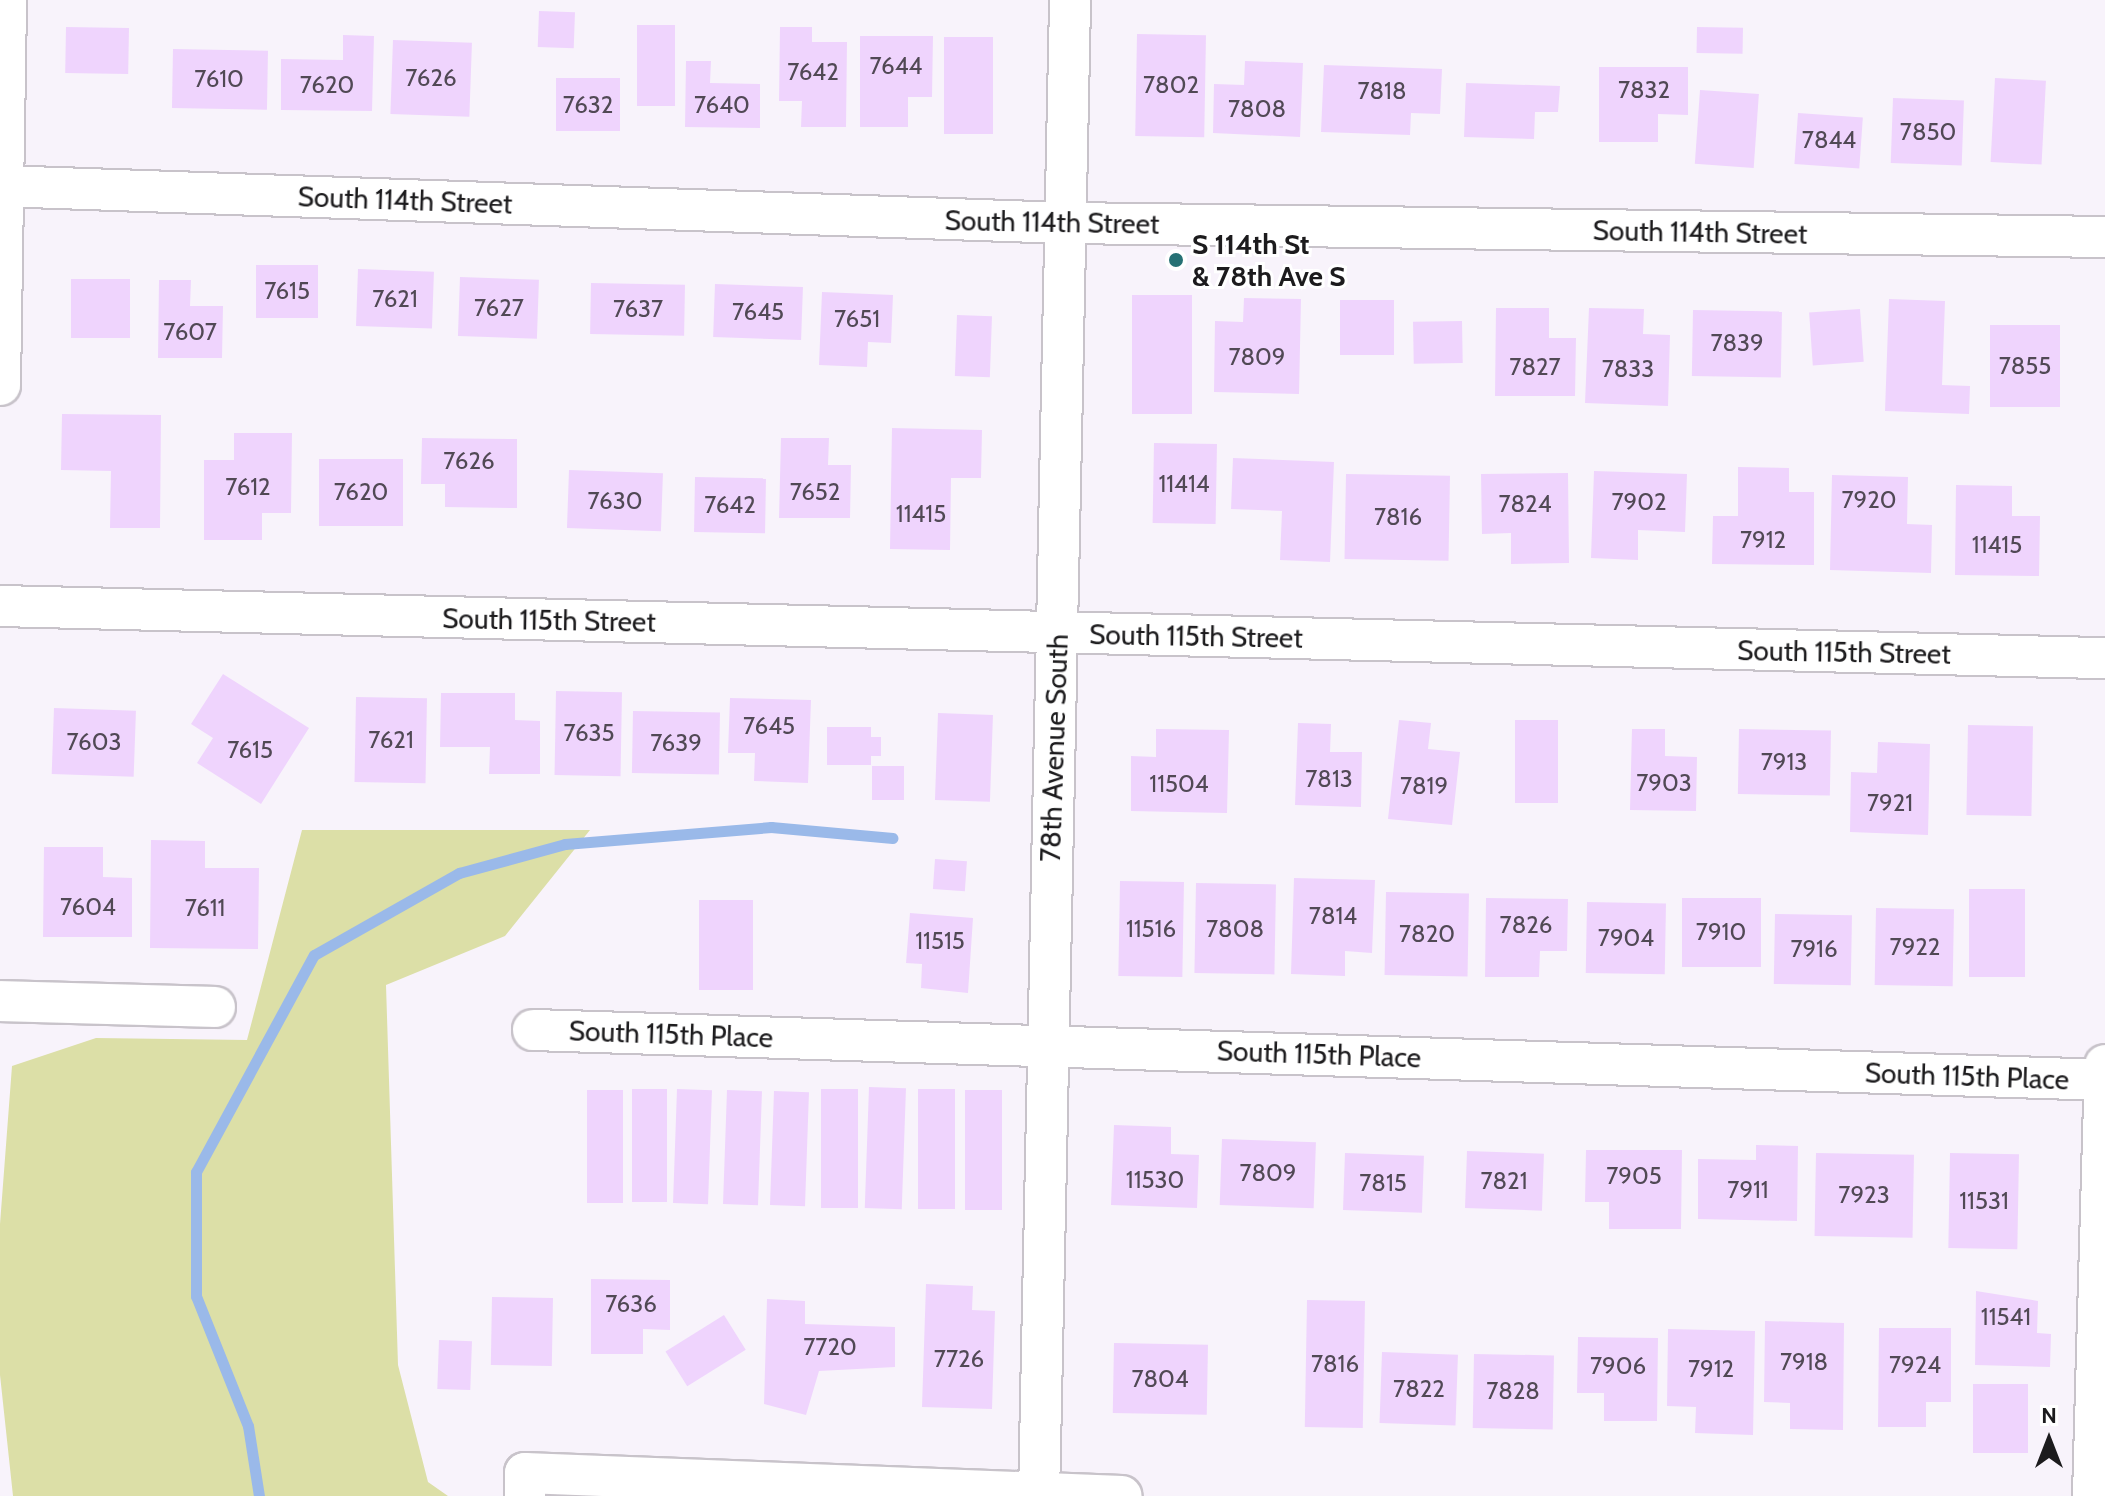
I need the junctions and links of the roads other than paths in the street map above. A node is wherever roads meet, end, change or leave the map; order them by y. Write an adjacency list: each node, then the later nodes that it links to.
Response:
1 (6, 0): 3 (street)
2 (1070, 0): 4 (street, 78th Avenue South)
3 (2, 186): 4 (street, South 114th Street); 6 (street)
4 (1067, 223): 5 (street, South 114th Street); 8 (street, 78th Avenue South)
5 (2105, 237)
6 (0, 385)
7 (0, 606): 8 (street, South 115th Street)
8 (1057, 633): 9 (street, South 115th Street); 13 (street, 78th Avenue South)
9 (2105, 658)
10 (0, 1001): 11 (street)
11 (215, 1007)
12 (533, 1030): 13 (street, South 115th Place)
13 (1046, 1045): 15 (street, South 115th Place); 18 (street, 78th Avenue South)
14 (2105, 1065): 15 (street)
15 (2105, 1080): 16 (street)
16 (2103, 1214): 20 (street)
17 (525, 1484): 18 (street)
18 (1039, 1495): 19 (street)
19 (1122, 1496)
20 (2093, 1496)

